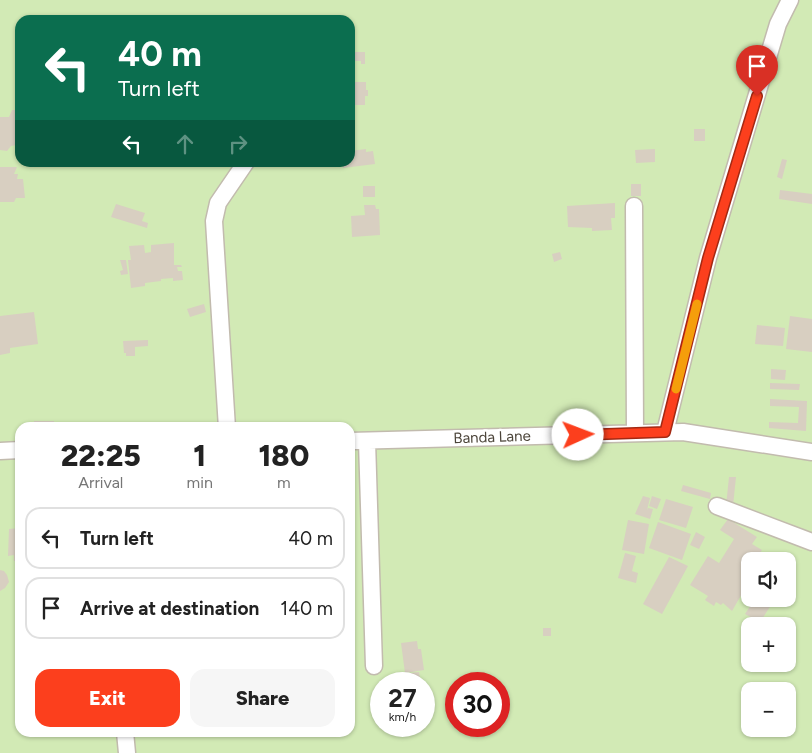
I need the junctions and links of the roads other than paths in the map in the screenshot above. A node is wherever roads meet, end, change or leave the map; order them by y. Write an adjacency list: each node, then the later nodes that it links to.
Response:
1 (790, 0): 5 (street)
2 (243, 167): 4 (street)
3 (634, 206): 6 (street)
4 (228, 422)
5 (665, 432): 6 (street, Banda Lane); 11 (street, Banda Lane)
6 (635, 433): 7 (street, Banda Lane)
7 (367, 440): 8 (street, Banda Lane); 14 (street)
8 (355, 441)
9 (15, 450): 10 (street)
10 (0, 451)
11 (812, 452)
12 (716, 506): 13 (street)
13 (812, 542)
14 (374, 666)
15 (125, 737): 16 (street)
16 (126, 753)

